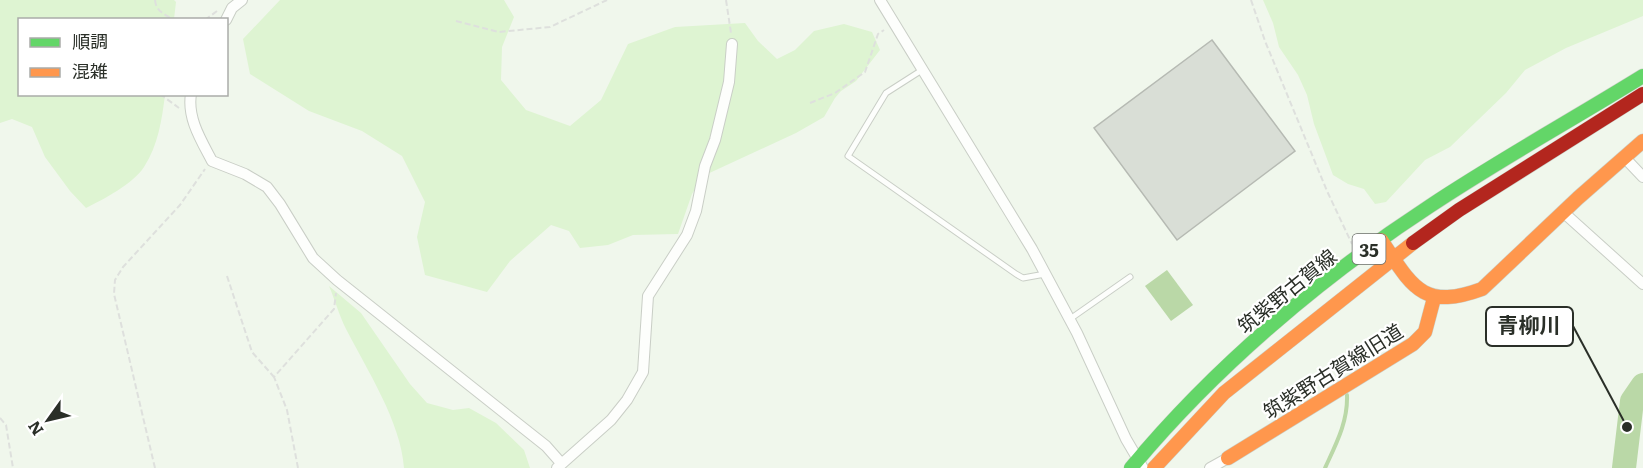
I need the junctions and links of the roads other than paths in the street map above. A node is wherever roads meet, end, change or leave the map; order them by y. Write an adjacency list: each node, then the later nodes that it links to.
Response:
1 (242, 0): 3 (street)
2 (880, 0): 5 (street)
3 (227, 18)
4 (732, 44): 21 (street)
5 (923, 69): 15 (street); 15 (lane)
6 (1643, 76): 13 (main road, 筑紫野古賀線 / 35)
7 (1643, 94): 14 (main road, 筑紫野古賀線 / 35)
8 (191, 96): 21 (street)
9 (1643, 141): 10 (main road)
10 (1624, 157): 11 (street); 12 (main road)
11 (1643, 177)
12 (1563, 212): 17 (street); 18 (main road)
13 (1381, 240): 14 (main road); 22 (main road, 筑紫野古賀線 / 35)
14 (1393, 258): 18 (main road); 23 (main road, 筑紫野古賀線 / 35)
15 (1045, 274): 19 (street)
16 (1130, 277): 19 (lane)
17 (1643, 285)
18 (1434, 298): 20 (main road, 筑紫野古賀線旧道)
19 (1070, 320): 22 (street)
20 (1227, 463): 24 (street, 筑紫野古賀線旧道)
21 (559, 465)
22 (1137, 465)
23 (1154, 468)
24 (1210, 468)

